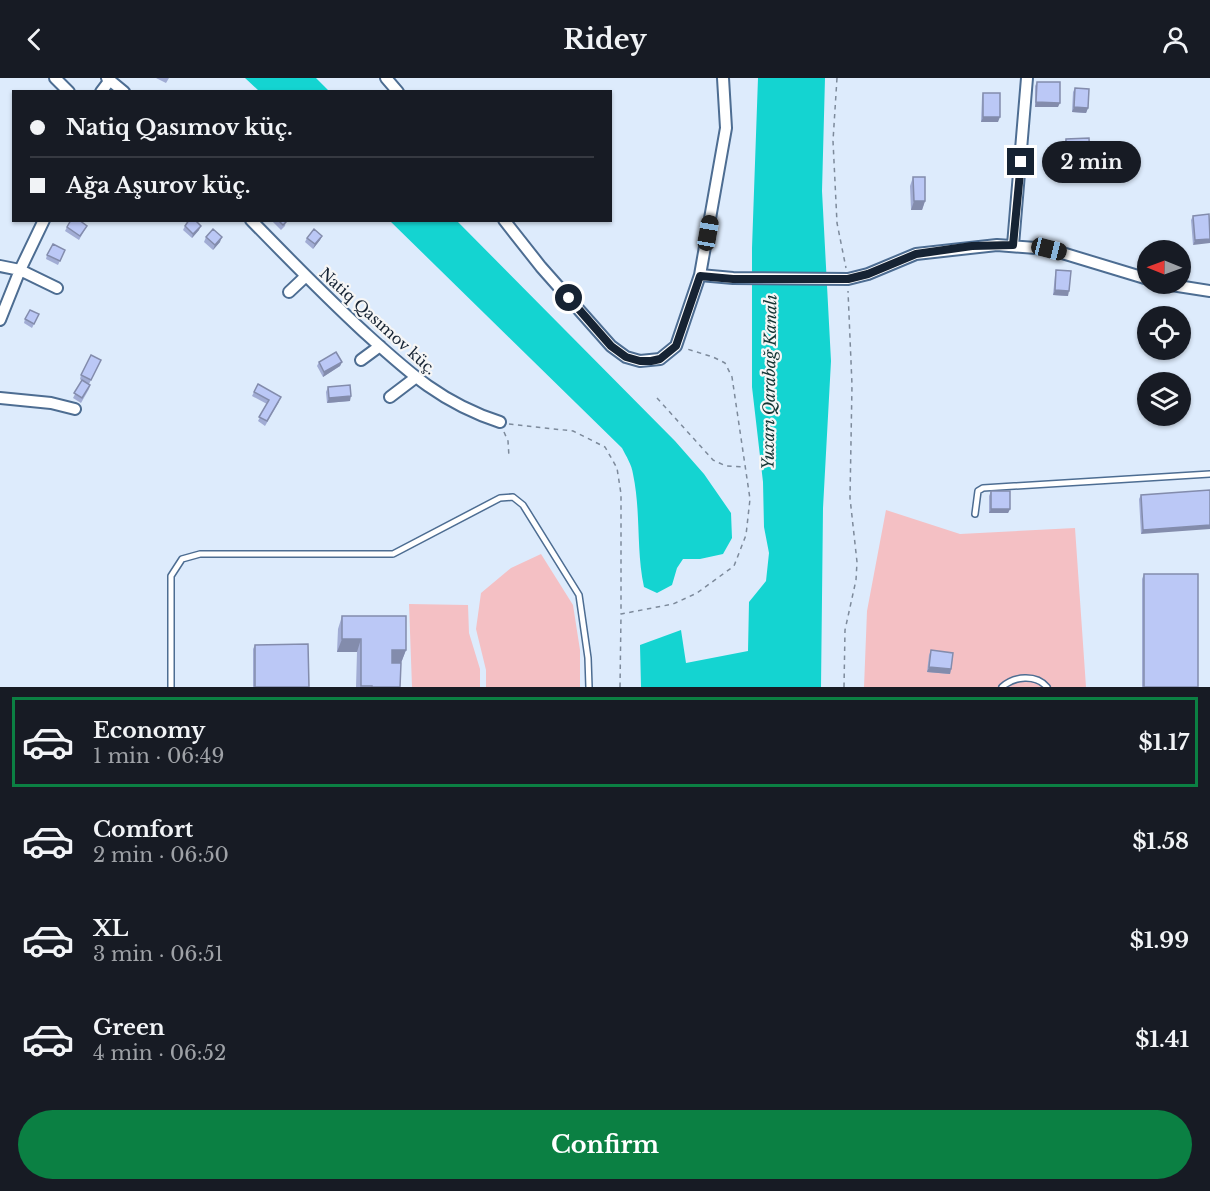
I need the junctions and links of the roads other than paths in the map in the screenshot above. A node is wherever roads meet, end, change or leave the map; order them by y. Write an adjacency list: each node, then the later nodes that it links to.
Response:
1 (55, 78): 6 (street)
2 (386, 78): 8 (street)
3 (723, 78): 17 (street)
4 (1027, 78): 12 (street)
5 (109, 79): 7 (street)
6 (67, 90)
7 (122, 90)
8 (396, 90)
9 (43, 222): 14 (street)
10 (253, 222): 16 (street, Natiq Qasımov küç.)
11 (506, 222): 17 (street)
12 (1013, 245): 15 (street); 17 (street)
13 (0, 266): 14 (street)
14 (20, 270): 18 (street); 22 (street)
15 (1137, 275)
16 (306, 276): 21 (street); 23 (street, Natiq Qasımov küç.)
17 (700, 276)
18 (57, 288)
19 (1191, 288): 20 (street)
20 (1210, 291)
21 (289, 292)
22 (0, 320)
23 (380, 346): 24 (street); 25 (street, Natiq Qasımov küç.)
24 (361, 360)
25 (415, 378): 26 (street); 29 (street, Natiq Qasımov küç.)
26 (390, 397)
27 (0, 398): 28 (street)
28 (75, 409)
29 (500, 422)
30 (1210, 474): 31 (lane)
31 (975, 513)
32 (171, 687): 33 (lane)
33 (589, 687)
34 (1002, 687): 35 (lane)
35 (1047, 687)

